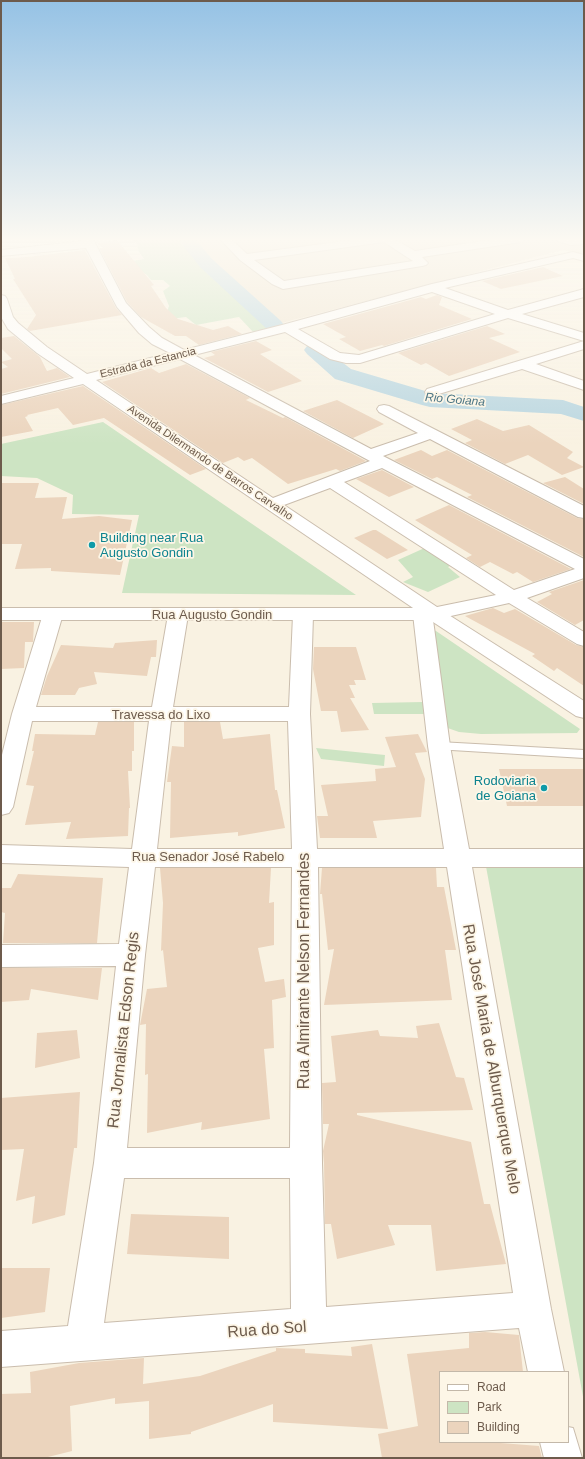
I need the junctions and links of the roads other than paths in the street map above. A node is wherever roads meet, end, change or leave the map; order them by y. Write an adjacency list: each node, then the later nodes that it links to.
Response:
1 (124, 307): 10 (street)
2 (363, 307): 7 (street, Estrada da Estancia)
3 (488, 307): 6 (street)
4 (534, 307): 6 (street)
5 (3, 311): 12 (street, Avenida Dilermando de Barros Carvalho)
6 (508, 314): 7 (street); 8 (street)
7 (287, 328): 10 (street, Estrada da Estancia)
8 (584, 337)
9 (584, 345): 11 (street)
10 (182, 354): 12 (street, Estrada da Estancia); 18 (street)
11 (522, 364): 13 (street); 14 (street)
12 (84, 379): 15 (street, Estrada da Estancia); 20 (street, Avenida Dilermando de Barros Carvalho)
13 (584, 386)
14 (432, 392)
15 (1, 400)
16 (384, 409): 17 (street)
17 (431, 433): 18 (street); 21 (street)
18 (377, 458): 19 (street); 22 (street)
19 (332, 482): 20 (street); 24 (street)
20 (272, 504): 27 (street, Avenida Dilermando de Barros Carvalho)
21 (584, 513)
22 (584, 566)
23 (584, 572): 24 (street, Rua Augusto Gondin)
24 (512, 598): 27 (street, Rua Augusto Gondin); 30 (street)
25 (1, 614): 26 (street, Rua Augusto Gondin)
26 (53, 614): 28 (street, Rua Augusto Gondin); 32 (street)
27 (429, 614): 29 (street, Rua Augusto Gondin); 31 (street, Avenida Dilermando de Barros Carvalho); 35 (street, Rua José Maria de Alburquerque Melo)
28 (178, 615): 29 (street, Rua Augusto Gondin); 34 (street, Rua Jornalista Edson Regis)
29 (303, 615): 33 (street, Rua Almirante Nelson Fernandes)
30 (582, 637)
31 (584, 711)
32 (23, 714): 34 (street, Travessa do Lixo); 37 (street)
33 (299, 714): 34 (street, Travessa do Lixo); 39 (street, Rua Almirante Nelson Fernandes)
34 (161, 715): 41 (street, Rua Jornalista Edson Regis)
35 (439, 746): 36 (lane); 40 (street, Rua José Maria de Alburquerque Melo)
36 (584, 754)
37 (1, 807)
38 (1, 854): 41 (street, Rua Senador José Rabelo)
39 (305, 857): 40 (street, Rua Senador José Rabelo); 41 (street, Rua Senador José Rabelo); 45 (street, Rua Almirante Nelson Fernandes)
40 (457, 857): 42 (street, Rua Senador José Rabelo); 47 (street, Rua José Maria de Alburquerque Melo)
41 (143, 858): 43 (street, Rua Jornalista Edson Regis)
42 (584, 858)
43 (131, 955): 44 (street); 46 (street, Rua Jornalista Edson Regis)
44 (1, 956)
45 (306, 1163): 46 (street); 48 (street, Rua Almirante Nelson Fernandes)
46 (110, 1164): 49 (street, Rua Jornalista Edson Regis)
47 (533, 1309): 48 (street, Rua do Sol); 51 (street, Rua José Maria de Alburquerque Melo)
48 (309, 1327): 49 (street, Rua do Sol)
49 (83, 1344): 50 (street, Rua do Sol)
50 (1, 1349)
51 (546, 1371)
52 (559, 1443): 53 (street)
53 (563, 1458)

